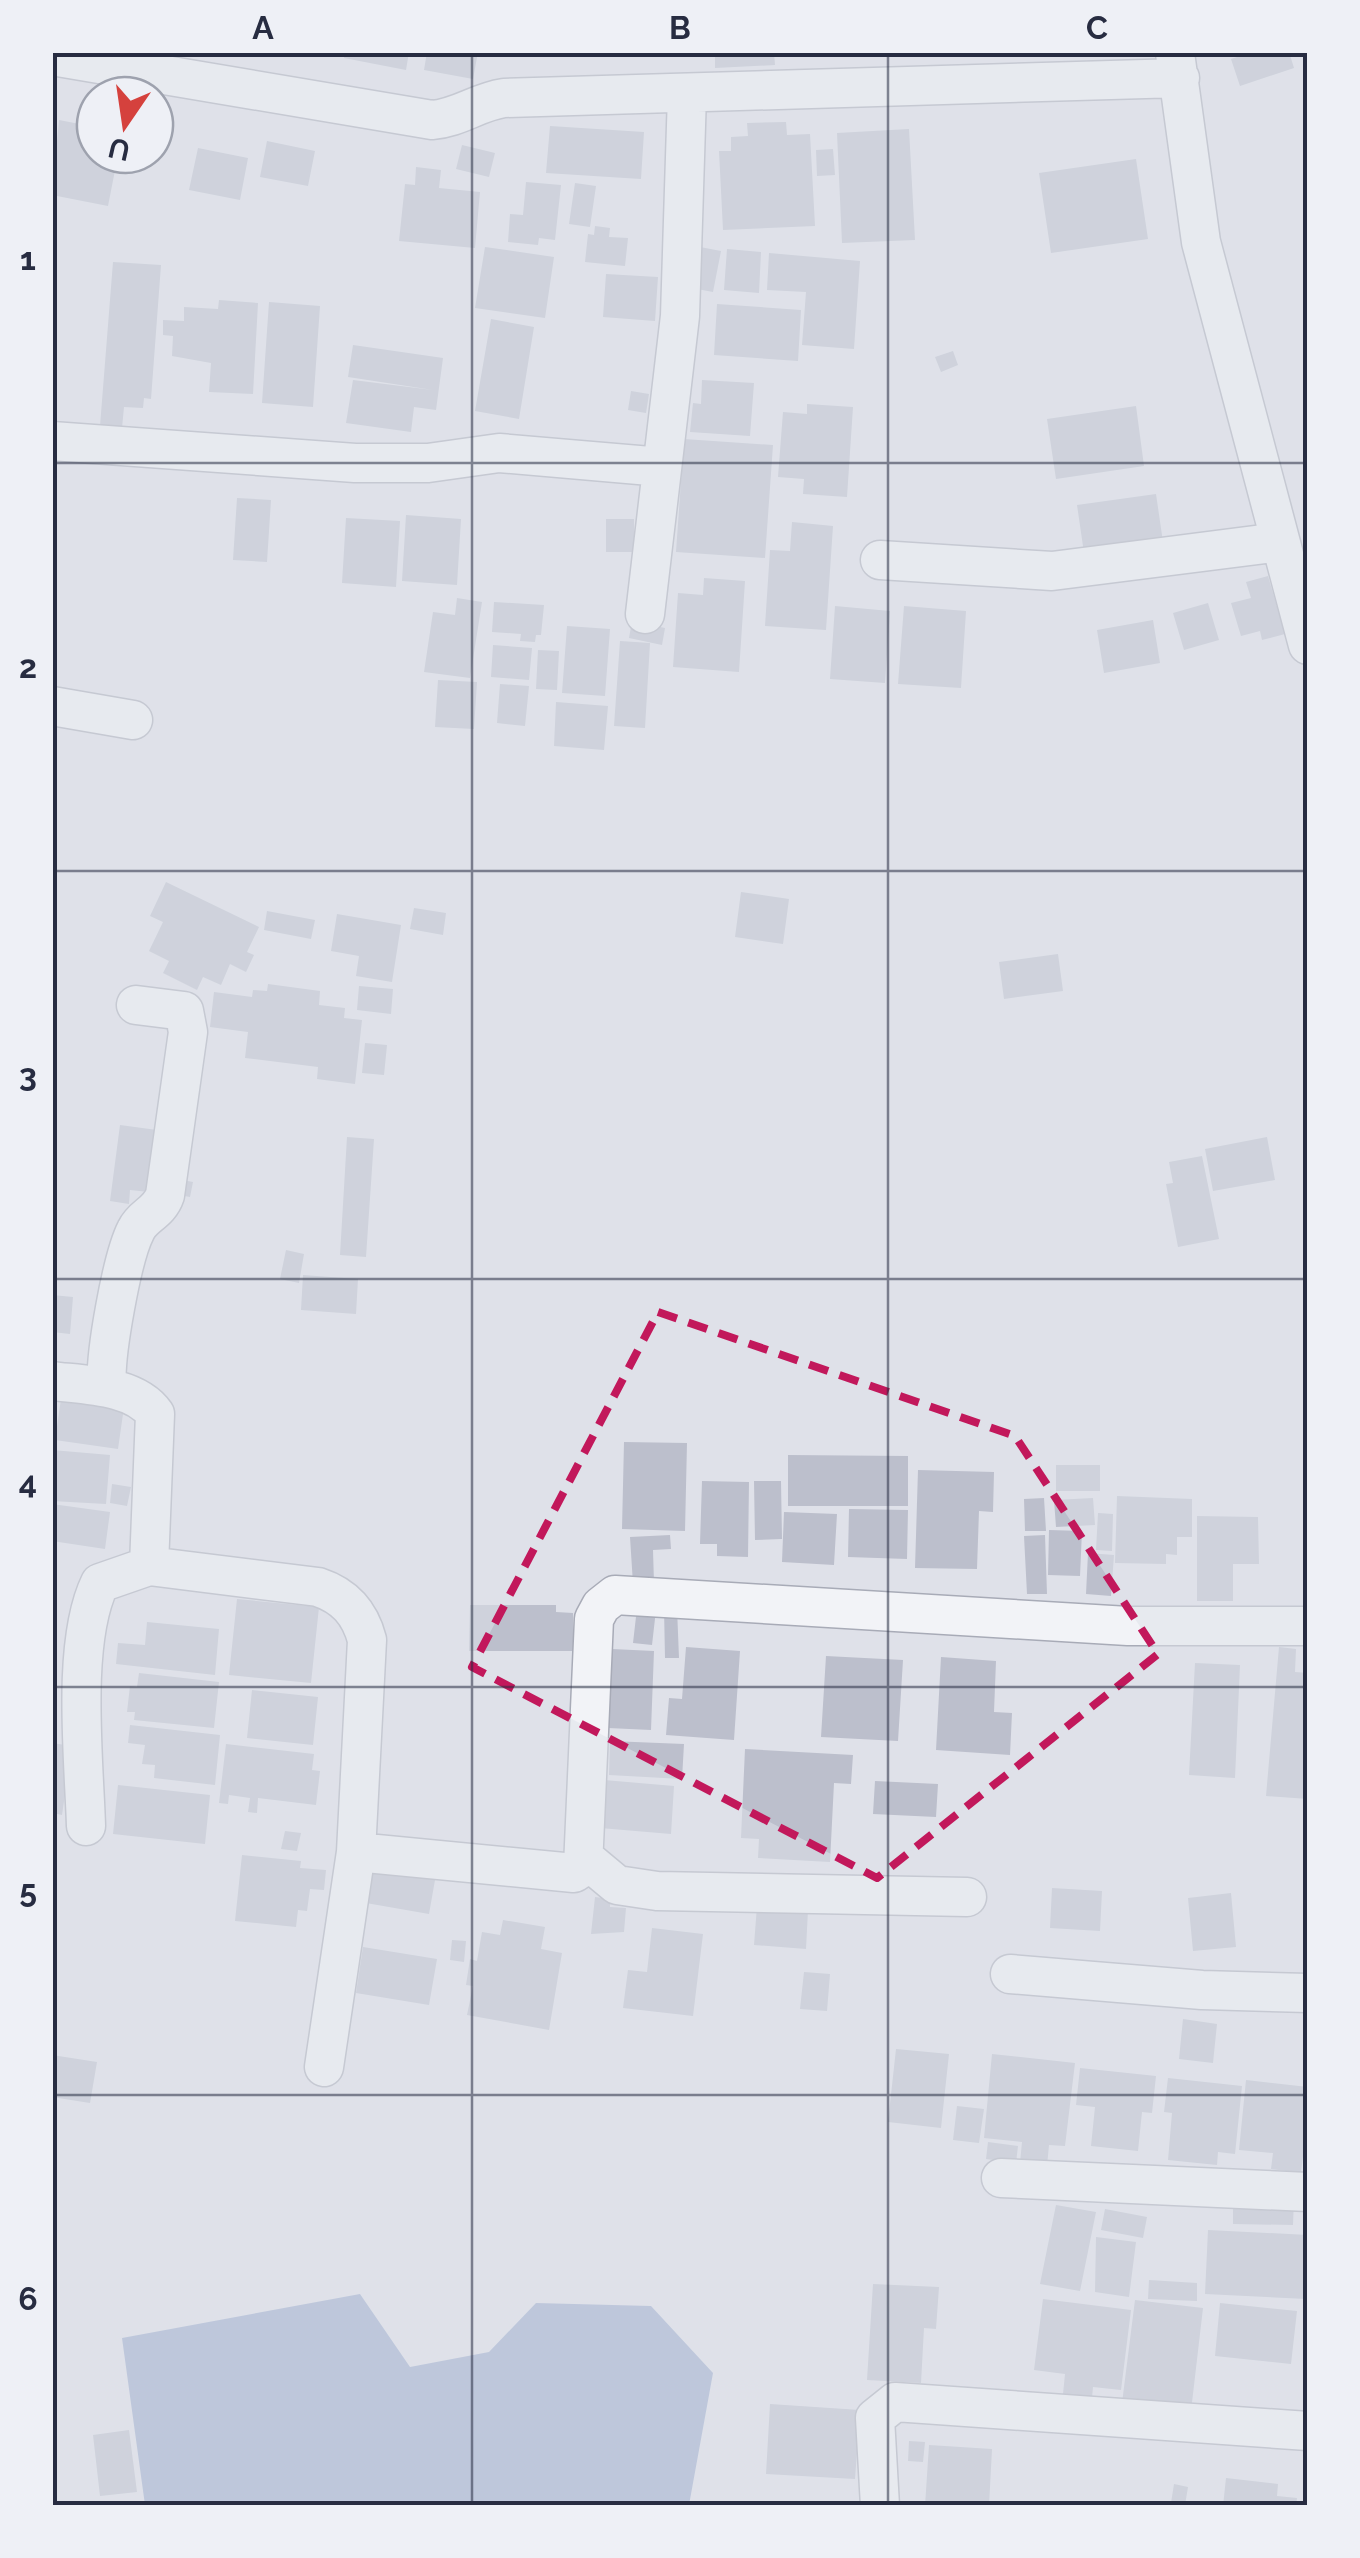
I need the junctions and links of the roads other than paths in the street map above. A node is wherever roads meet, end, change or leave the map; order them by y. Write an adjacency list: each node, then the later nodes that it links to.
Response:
1 (52, 56): 3 (street)
2 (1177, 65): 3 (street); 6 (street)
3 (687, 94): 5 (street)
4 (52, 441): 5 (street)
5 (662, 467): 8 (street)
6 (1280, 542): 7 (street); 9 (street)
7 (880, 560)
8 (644, 614)
9 (1308, 644)
10 (52, 706): 11 (street)
11 (133, 720)
12 (136, 1005): 14 (street)
13 (52, 1381): 14 (street)
14 (107, 1387): 15 (street)
15 (148, 1566): 17 (street); 19 (street)
16 (1308, 1626): 20 (street)
17 (67, 1693): 18 (street)
18 (86, 1826)
19 (356, 1852): 20 (street); 24 (street)
20 (586, 1860): 21 (street)
21 (966, 1898)
22 (1010, 1974): 23 (street)
23 (1308, 1993)
24 (324, 2066)
25 (1001, 2178): 26 (street)
26 (1308, 2192)
27 (1308, 2431): 28 (street)
28 (880, 2506)

